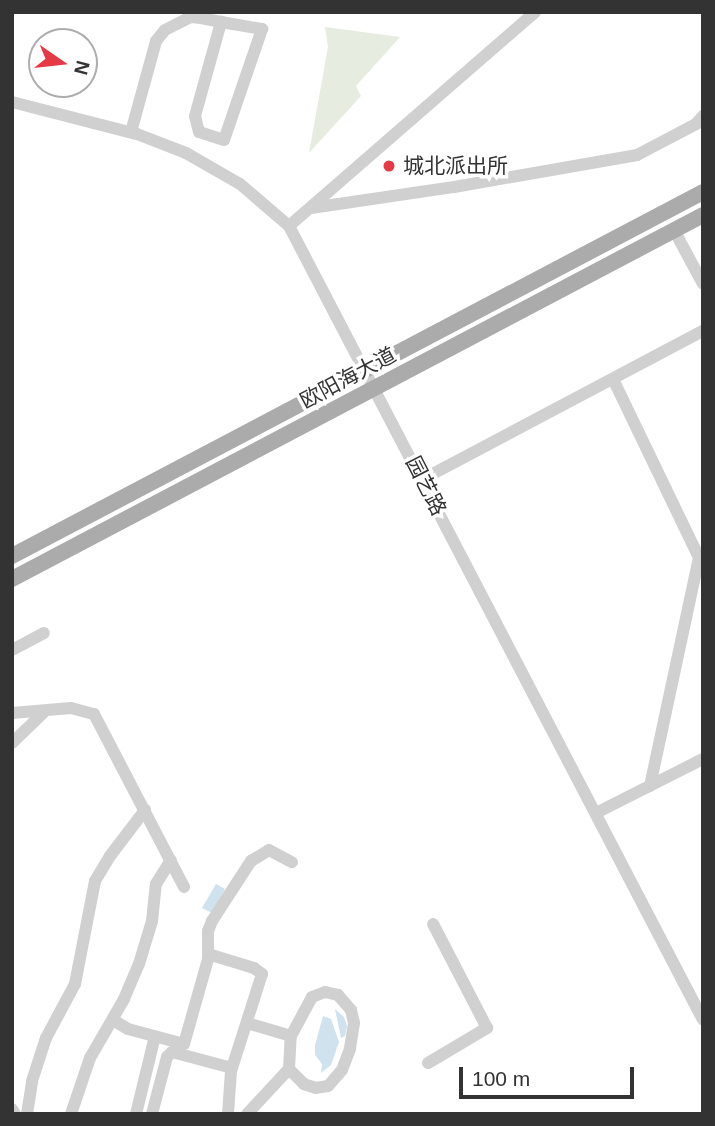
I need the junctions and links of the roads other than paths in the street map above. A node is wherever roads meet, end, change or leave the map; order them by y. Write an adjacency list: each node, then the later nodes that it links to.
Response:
1 (534, 12): 7 (street)
2 (220, 22): 2 (street); 5 (street)
3 (12, 102): 5 (street, 园艺路)
4 (703, 116): 7 (street)
5 (131, 132): 9 (street, 园艺路)
6 (703, 192): 13 (main road, 欧阳海大道)
7 (310, 208): 9 (street)
8 (703, 215): 10 (main road, 欧阳海大道)
9 (289, 226): 13 (street, 园艺路)
10 (674, 230): 11 (street); 15 (main road, 欧阳海大道)
11 (703, 284)
12 (703, 331): 14 (street)
13 (365, 370): 15 (street, 园艺路); 17 (main road, 欧阳海大道)
14 (613, 379): 16 (street); 18 (street)
15 (375, 388): 16 (street, 园艺路); 19 (main road, 欧阳海大道)
16 (423, 480): 28 (street, 园艺路)
17 (12, 556)
18 (702, 559): 26 (street)
19 (12, 579)
20 (44, 633): 21 (street)
21 (12, 650)
22 (12, 713): 23 (street)
23 (43, 713): 24 (street); 27 (street)
24 (12, 743)
25 (703, 758): 26 (street)
26 (650, 786): 28 (street)
27 (145, 810): 29 (street); 42 (street)
28 (596, 813): 35 (street, 园艺路)
29 (171, 860): 31 (street); 34 (street)
30 (292, 862): 33 (street)
31 (184, 887)
32 (433, 924): 39 (street)
33 (208, 954): 36 (street); 37 (street)
34 (113, 1020): 37 (street); 43 (street)
35 (703, 1020)
36 (247, 1023): 38 (street); 40 (street)
37 (155, 1036): 44 (street)
38 (291, 1036): 41 (street); 41 (street)
39 (428, 1063)
40 (232, 1068): 45 (street); 46 (street)
41 (289, 1069): 47 (street)
42 (27, 1114)
43 (71, 1114)
44 (136, 1114)
45 (152, 1114)
46 (228, 1114)
47 (247, 1114)

